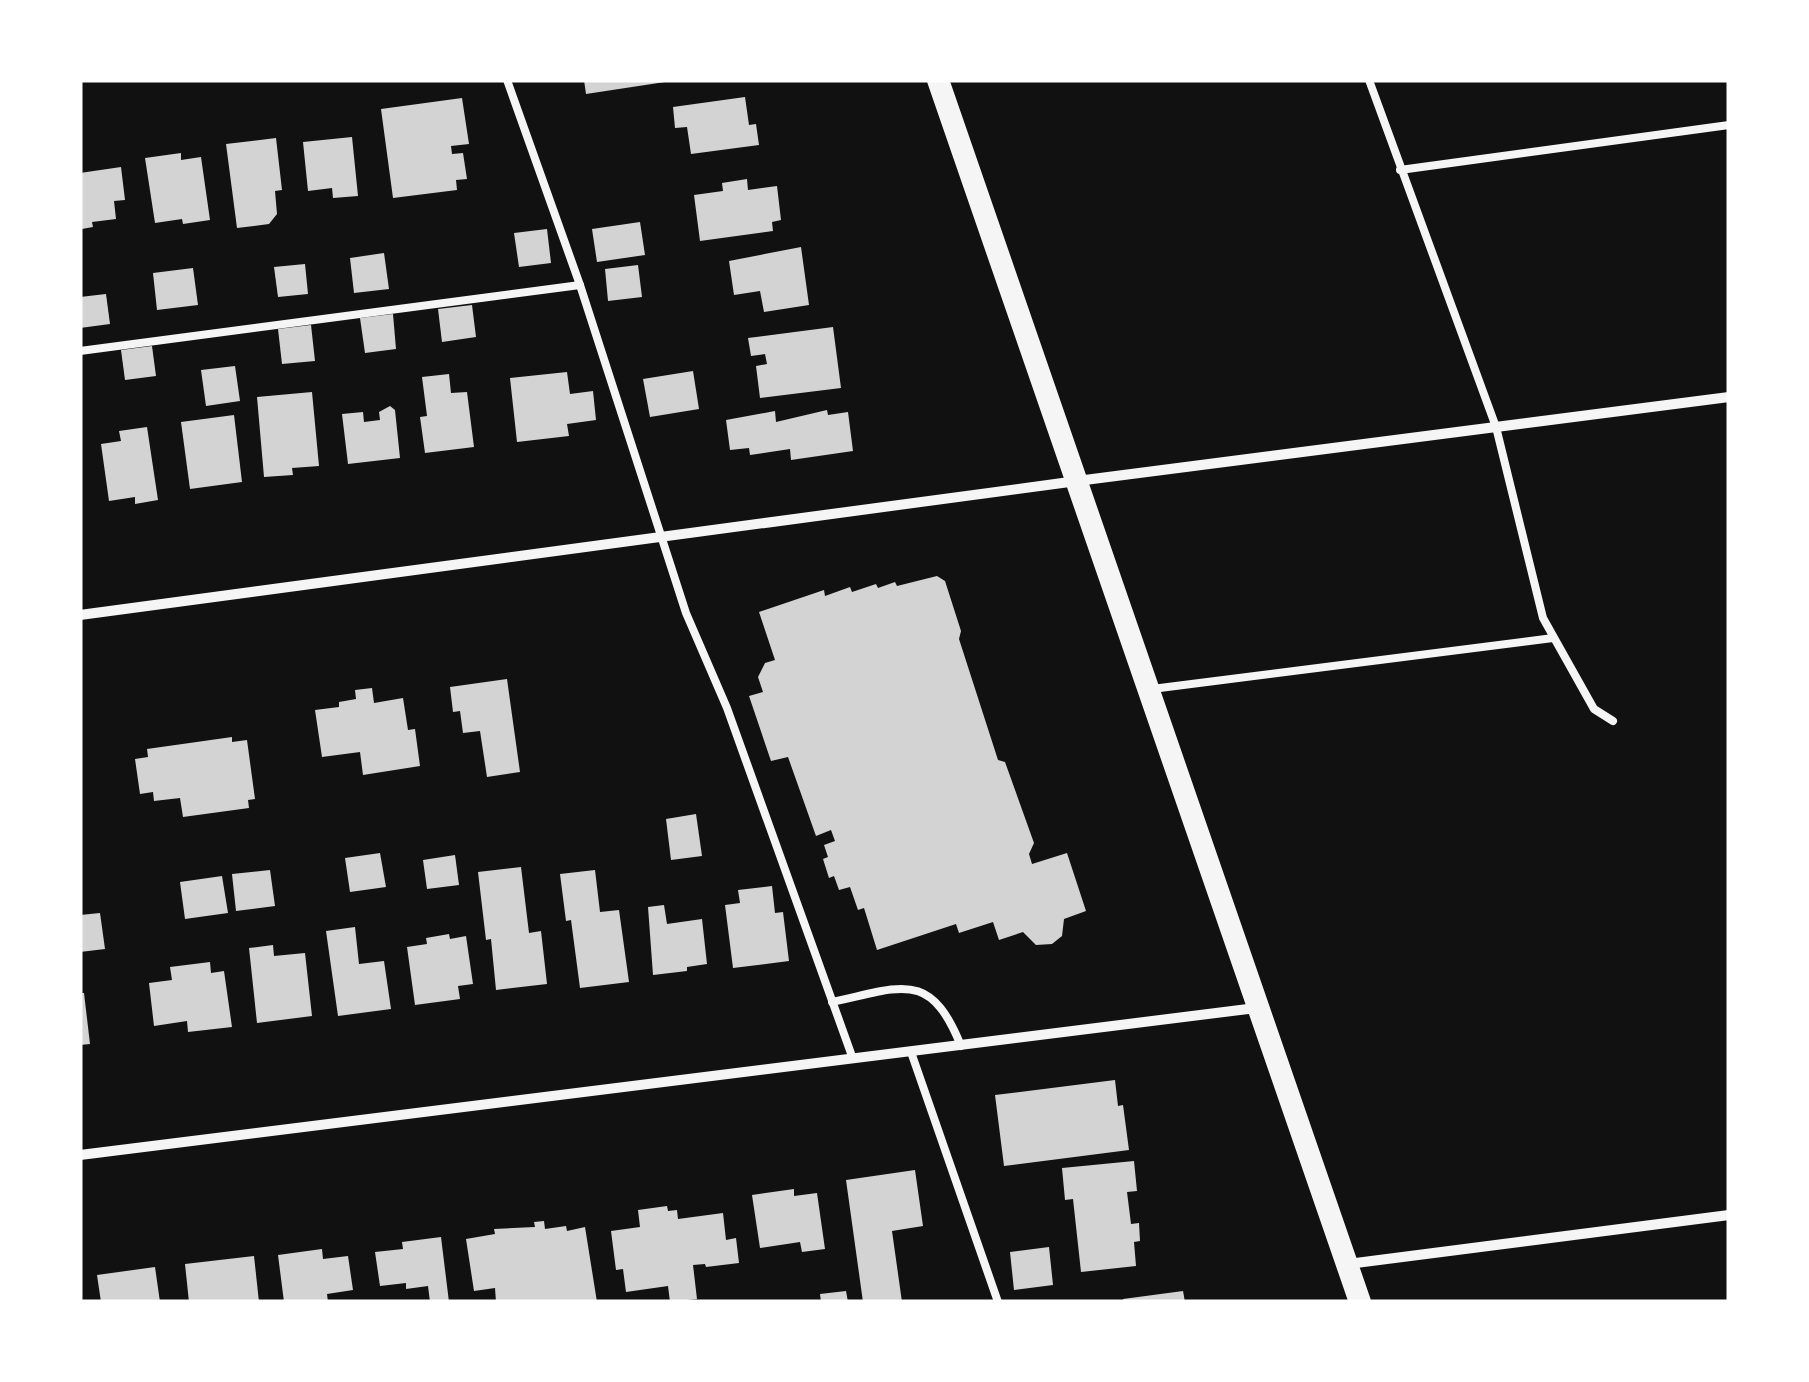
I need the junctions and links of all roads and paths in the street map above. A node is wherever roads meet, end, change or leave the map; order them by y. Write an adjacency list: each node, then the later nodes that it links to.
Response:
1 (507, 80): 6 (lane)
2 (938, 80): 10 (main road)
3 (1369, 80): 5 (lane)
4 (1729, 125): 5 (lane)
5 (1400, 170): 9 (lane)
6 (580, 285): 7 (lane); 11 (lane)
7 (80, 351)
8 (1729, 397): 9 (street)
9 (1496, 427): 10 (street); 13 (lane)
10 (1076, 480): 11 (street); 14 (main road)
11 (662, 538): 12 (street); 16 (lane)
12 (80, 615)
13 (1553, 638): 14 (lane); 15 (lane)
14 (1148, 690): 17 (main road)
15 (1613, 721)
16 (832, 1002): 18 (lane); 20 (lane)
17 (1257, 1008): 18 (street); 23 (main road)
18 (961, 1046): 19 (street)
19 (910, 1052): 20 (street); 24 (lane)
20 (853, 1060): 21 (street)
21 (80, 1155)
22 (1729, 1215): 23 (street)
23 (1347, 1264): 25 (main road)
24 (998, 1302)
25 (1360, 1302)

